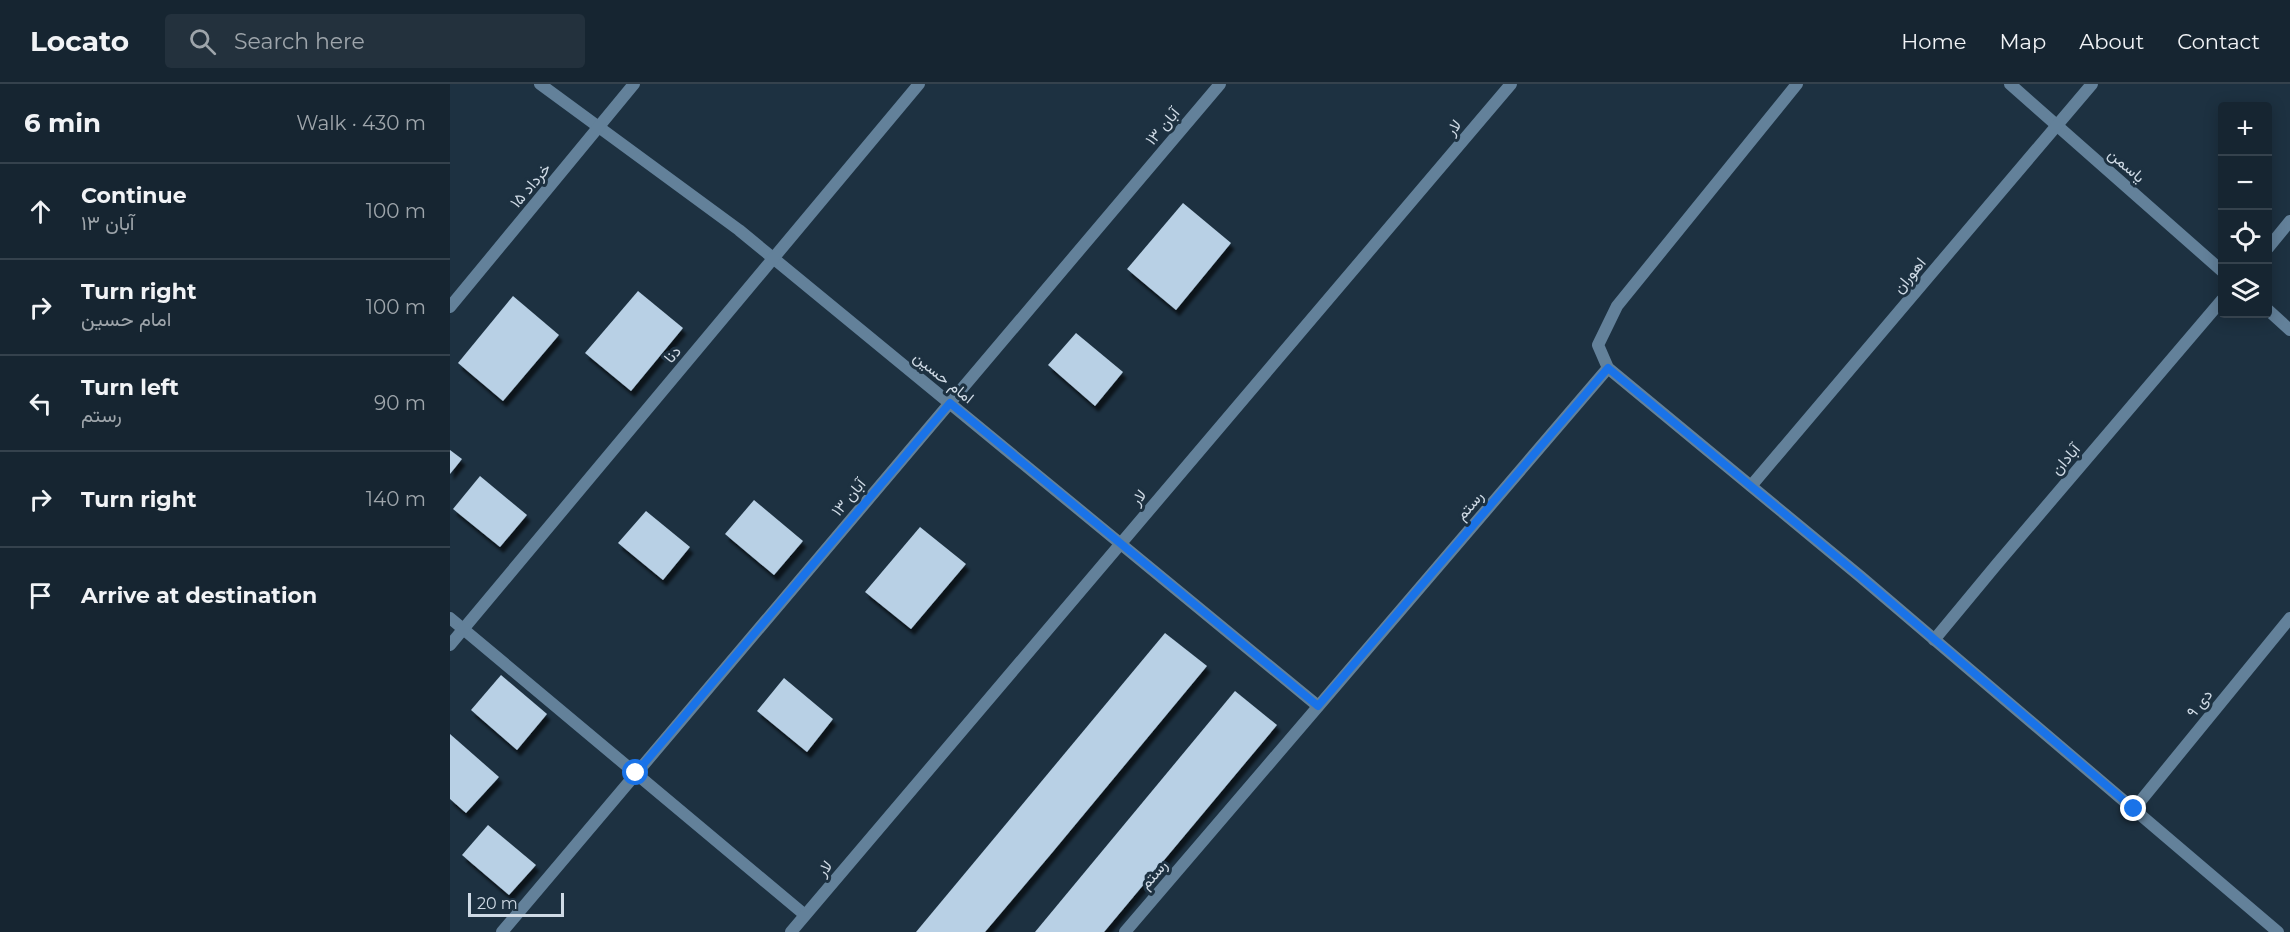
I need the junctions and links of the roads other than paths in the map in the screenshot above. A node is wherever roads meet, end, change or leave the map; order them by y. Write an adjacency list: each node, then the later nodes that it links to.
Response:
1 (540, 84): 10 (street, امام حسین)
2 (634, 84): 10 (street, ۱۵ خرداد)
3 (919, 84): 13 (street, دنا)
4 (1220, 84): 20 (street, ۱۳ آبان)
5 (1511, 84): 22 (street, لار)
6 (1797, 84): 19 (street)
7 (2010, 84): 9 (street, یاسمن)
8 (2092, 84): 9 (street, اهوران)
9 (2057, 126): 14 (street, یاسمن); 21 (street, اهوران)
10 (599, 127): 13 (street, امام حسین); 16 (street, ۱۵ خرداد)
11 (2290, 221): 12 (street)
12 (2272, 243)
13 (773, 258): 20 (street, امام حسین); 25 (street, دنا)
14 (2218, 267)
15 (2218, 306): 26 (street, آبادان)
16 (450, 307)
17 (2272, 314): 18 (street)
18 (2290, 330)
19 (1608, 368): 21 (street); 28 (street, رستم)
20 (950, 403): 22 (street, امام حسین); 29 (street, ۱۳ آبان)
21 (1752, 486): 26 (street)
22 (1120, 544): 28 (street, امام حسین); 31 (street, لار)
23 (450, 618): 25 (street)
24 (2290, 618): 30 (street, ۹ دی)
25 (464, 629): 27 (street, دنا); 29 (street)
26 (1934, 640): 30 (street)
27 (450, 645)
28 (1318, 706): 34 (street, رستم)
29 (636, 773): 31 (street); 32 (street, ۱۳ آبان)
30 (2134, 809): 35 (street)
31 (805, 915): 33 (street, لار)
32 (502, 932)
33 (791, 932)
34 (1125, 932)
35 (2278, 932)

